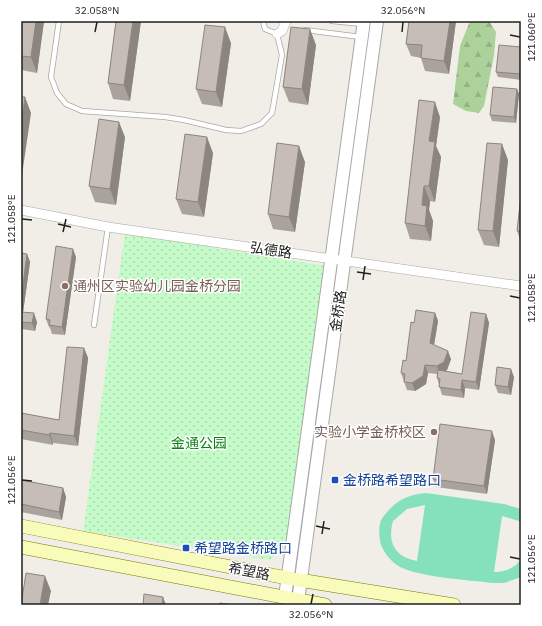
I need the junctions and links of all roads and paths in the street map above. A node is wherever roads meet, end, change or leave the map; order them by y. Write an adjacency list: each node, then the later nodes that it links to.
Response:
1 (59, 21): 6 (lane)
2 (263, 21): 6 (lane)
3 (332, 21): 5 (lane)
4 (377, 21): 11 (street, 金桥路)
5 (364, 23): 8 (street, 金桥路)
6 (284, 28)
7 (299, 30): 8 (lane)
8 (362, 38): 16 (street, 金桥路)
9 (21, 210): 10 (street, 弘德路)
10 (108, 227): 11 (street, 弘德路); 13 (lane)
11 (345, 260): 12 (street, 弘德路); 17 (street, 金桥路)
12 (521, 286)
13 (94, 325)
14 (21, 526): 16 (main road, 希望路)
15 (21, 547): 18 (main road, 希望路)
16 (287, 578): 17 (main road, 希望路); 18 (street, 金桥路)
17 (302, 580): 19 (street, 金桥路); 21 (main road, 希望路)
18 (285, 597): 19 (main road, 希望路)
19 (298, 601): 20 (main road, 希望路)
20 (325, 605)
21 (454, 605)

